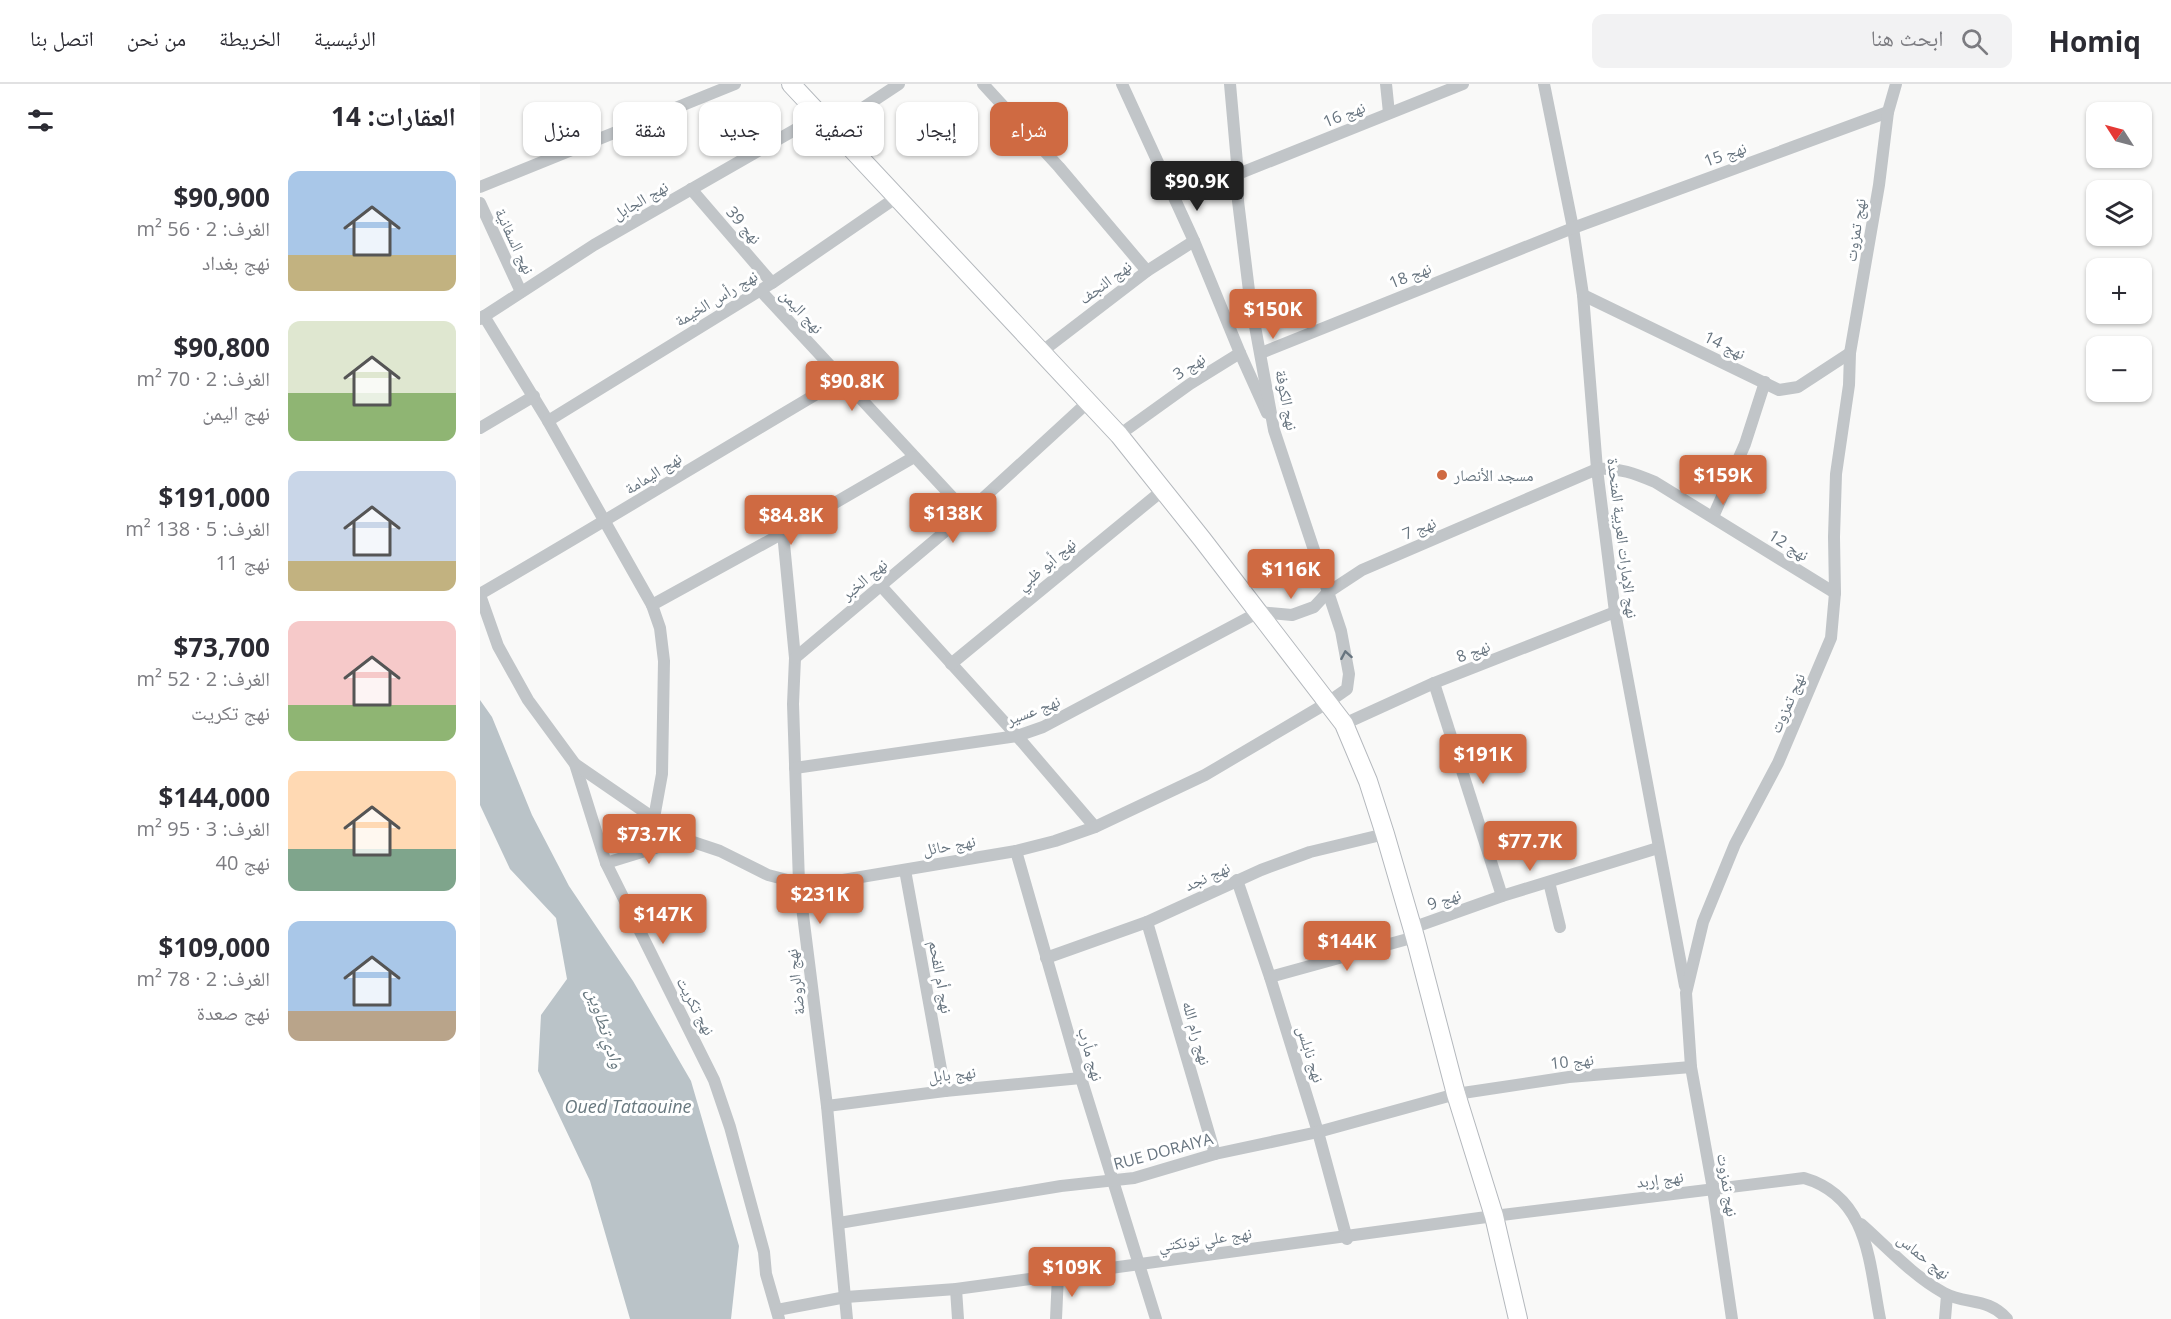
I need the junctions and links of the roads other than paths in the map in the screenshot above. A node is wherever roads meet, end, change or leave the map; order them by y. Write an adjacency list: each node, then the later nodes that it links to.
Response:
1 (735, 84): 18 (street)
2 (790, 84): 11 (main road)
3 (899, 84): 12 (street, نهج الجابل)
4 (983, 84): 24 (street)
5 (1122, 84): 23 (street)
6 (1230, 84): 17 (street, نهج الكوفة)
7 (1386, 84): 14 (street)
8 (1463, 84): 14 (street, نهج 16)
9 (1544, 84): 22 (street, نهج الإمارات العربية المتحدة)
10 (1896, 84): 13 (street, نهج تمزوت)
11 (807, 102)
12 (864, 102)
13 (1888, 112): 22 (street, نهج 15); 33 (street, نهج تمزوت)
14 (1389, 113): 17 (street, نهج 16)
15 (793, 138): 19 (street, نهج الجابل)
16 (858, 156): 20 (main road)
17 (1238, 174): 30 (street, نهج الكوفة)
18 (480, 187)
19 (691, 189): 25 (street, نهج 39); 27 (street, نهج الجابل)
20 (897, 196): 25 (street, نهج رأس الخيمة); 31 (main road)
21 (480, 203): 27 (street, نهج السفانية)
22 (1573, 228): 28 (street, نهج الإمارات العربية المتحدة); 30 (street, نهج 18)
23 (1194, 241): 24 (street, نهج النجف); 32 (street)
24 (1147, 271): 31 (street, نهج النجف)
25 (772, 283): 26 (street, نهج رأس الخيمة)
26 (760, 290): 34 (street, نهج اليمن); 38 (street, نهج رأس الخيمة)
27 (521, 291): 29 (street, نهج الجابل)
28 (1583, 295): 35 (street, نهج 14); 43 (street, نهج الإمارات العربية المتحدة)
29 (482, 317): 36 (street)
30 (1261, 352): 40 (street, نهج الكوفة)
31 (1040, 353): 37 (main road)
32 (1240, 353): 40 (street); 41 (street, نهج 3)
33 (1850, 353): 35 (street, نهج 14); 51 (street, نهج تمزوت)
34 (842, 379): 42 (street, نهج اليمن); 47 (street, نهج اليمامة)
35 (1765, 382): 46 (street)
36 (534, 396): 38 (street); 39 (street)
37 (1087, 403): 41 (main road); 45 (street, نهج الخبر)
38 (548, 421): 47 (street)
39 (480, 428)
40 (1274, 430): 50 (street, نهج الكوفة)
41 (1119, 435): 44 (main road)
42 (914, 457): 45 (street, نهج اليمن); 48 (street)
43 (1597, 469): 46 (street, نهج 12); 50 (street, نهج 7); 55 (street, نهج الإمارات العربية المتحدة)
44 (1162, 490): 54 (main road); 57 (street, نهج أبو ظبي)
45 (967, 513): 49 (street, نهج الخبر)
46 (1713, 517): 51 (street, نهج 12)
47 (605, 522): 52 (street, نهج اليمامة); 53 (street)
48 (783, 533): 53 (street); 56 (street, نهج الروضة)
49 (881, 586): 56 (street, نهج الخبر); 57 (street)
50 (1327, 593): 54 (street, نهج 7); 59 (street, نهج الكوفة, one-way to 50)
51 (1835, 593): 81 (street, نهج تمزوت)
52 (480, 595): 62 (street, نهج تكريت)
53 (652, 605): 64 (street)
54 (1258, 612): 59 (main road); 61 (street, نهج عسير)
55 (1615, 612): 58 (street, نهج 8); 68 (street, نهج الإمارات العربية المتحدة)
56 (795, 658): 63 (street, نهج الروضة)
57 (951, 664): 61 (street)
58 (1434, 683): 60 (street, نهج 8); 75 (street)
59 (1327, 704): 60 (main road); 65 (street, نهج حائل)
60 (1344, 724): 66 (main road)
61 (1017, 736): 63 (street, نهج عسير); 65 (street)
62 (575, 764): 64 (street, نهج حائل); 70 (street, نهج تكريت)
63 (795, 768): 73 (street, نهج الروضة)
64 (654, 818): 67 (street, نهج حائل)
65 (1095, 827): 69 (street, نهج حائل)
66 (1385, 834): 72 (street, نهج نجد); 78 (main road)
67 (684, 839): 70 (street); 73 (street, نهج حائل)
68 (1658, 848): 74 (street, نهج 9); 81 (street, نهج الإمارات العربية المتحدة)
69 (1016, 851): 71 (street, نهج حائل); 79 (street, نهج مأرب)
70 (606, 863): 100 (street, نهج تكريت)
71 (905, 870): 73 (street, نهج حائل); 84 (street, نهج أم الفحم)
72 (1237, 880): 76 (street, نهج نجد); 80 (street, نهج نابلس)
73 (799, 882): 86 (street, نهج الروضة)
74 (1549, 882): 75 (street, نهج 9); 77 (street)
75 (1502, 896): 78 (street, نهج 9)
76 (1147, 922): 79 (street, نهج نجد); 88 (street, نهج رام الله)
77 (1560, 927)
78 (1414, 933): 80 (street, نهج 9); 85 (main road)
79 (1046, 958): 83 (street, نهج مأرب)
80 (1270, 977): 87 (street, نهج نابلس)
81 (1686, 993): 82 (street, نهج تمزوت)
82 (1691, 1067): 85 (street, نهج 10); 90 (street, نهج تمزوت)
83 (1081, 1078): 84 (street, نهج بابل); 89 (street, نهج مأرب)
84 (945, 1091): 86 (street, نهج بابل)
85 (1456, 1094): 87 (street, RUE DORAIYA); 91 (main road)
86 (827, 1106): 93 (street, نهج الروضة)
87 (1318, 1132): 88 (street, RUE DORAIYA); 94 (street, نهج نابلس)
88 (1215, 1154): 89 (street, RUE DORAIYA)
89 (1113, 1182): 93 (street, RUE DORAIYA); 95 (street, نهج مأرب)
90 (1713, 1189): 91 (street, نهج إربد); 92 (street, نهج إربد); 106 (street, نهج تمزوت)
91 (1494, 1216): 94 (street, نهج علي تونكتي); 105 (main road)
92 (1858, 1221): 98 (street, نهج حماس); 107 (street)
93 (839, 1223): 99 (street, نهج الروضة)
94 (1346, 1238): 95 (street, نهج علي تونكتي)
95 (1138, 1265): 96 (street, نهج علي تونكتي); 104 (street, نهج مأرب)
96 (1058, 1275): 97 (street, نهج علي تونكتي); 103 (street)
97 (956, 1289): 99 (street, نهج علي تونكتي); 102 (street)
98 (1947, 1295): 108 (street); 109 (street, نهج حماس)
99 (846, 1297): 100 (street, نهج علي تونكتي); 101 (street, نهج الروضة)
100 (778, 1314)
101 (848, 1319)
102 (958, 1319)
103 (1056, 1319)
104 (1156, 1319)
105 (1518, 1319)
106 (1732, 1319)
107 (1880, 1319)
108 (1945, 1319)
109 (2007, 1319)

